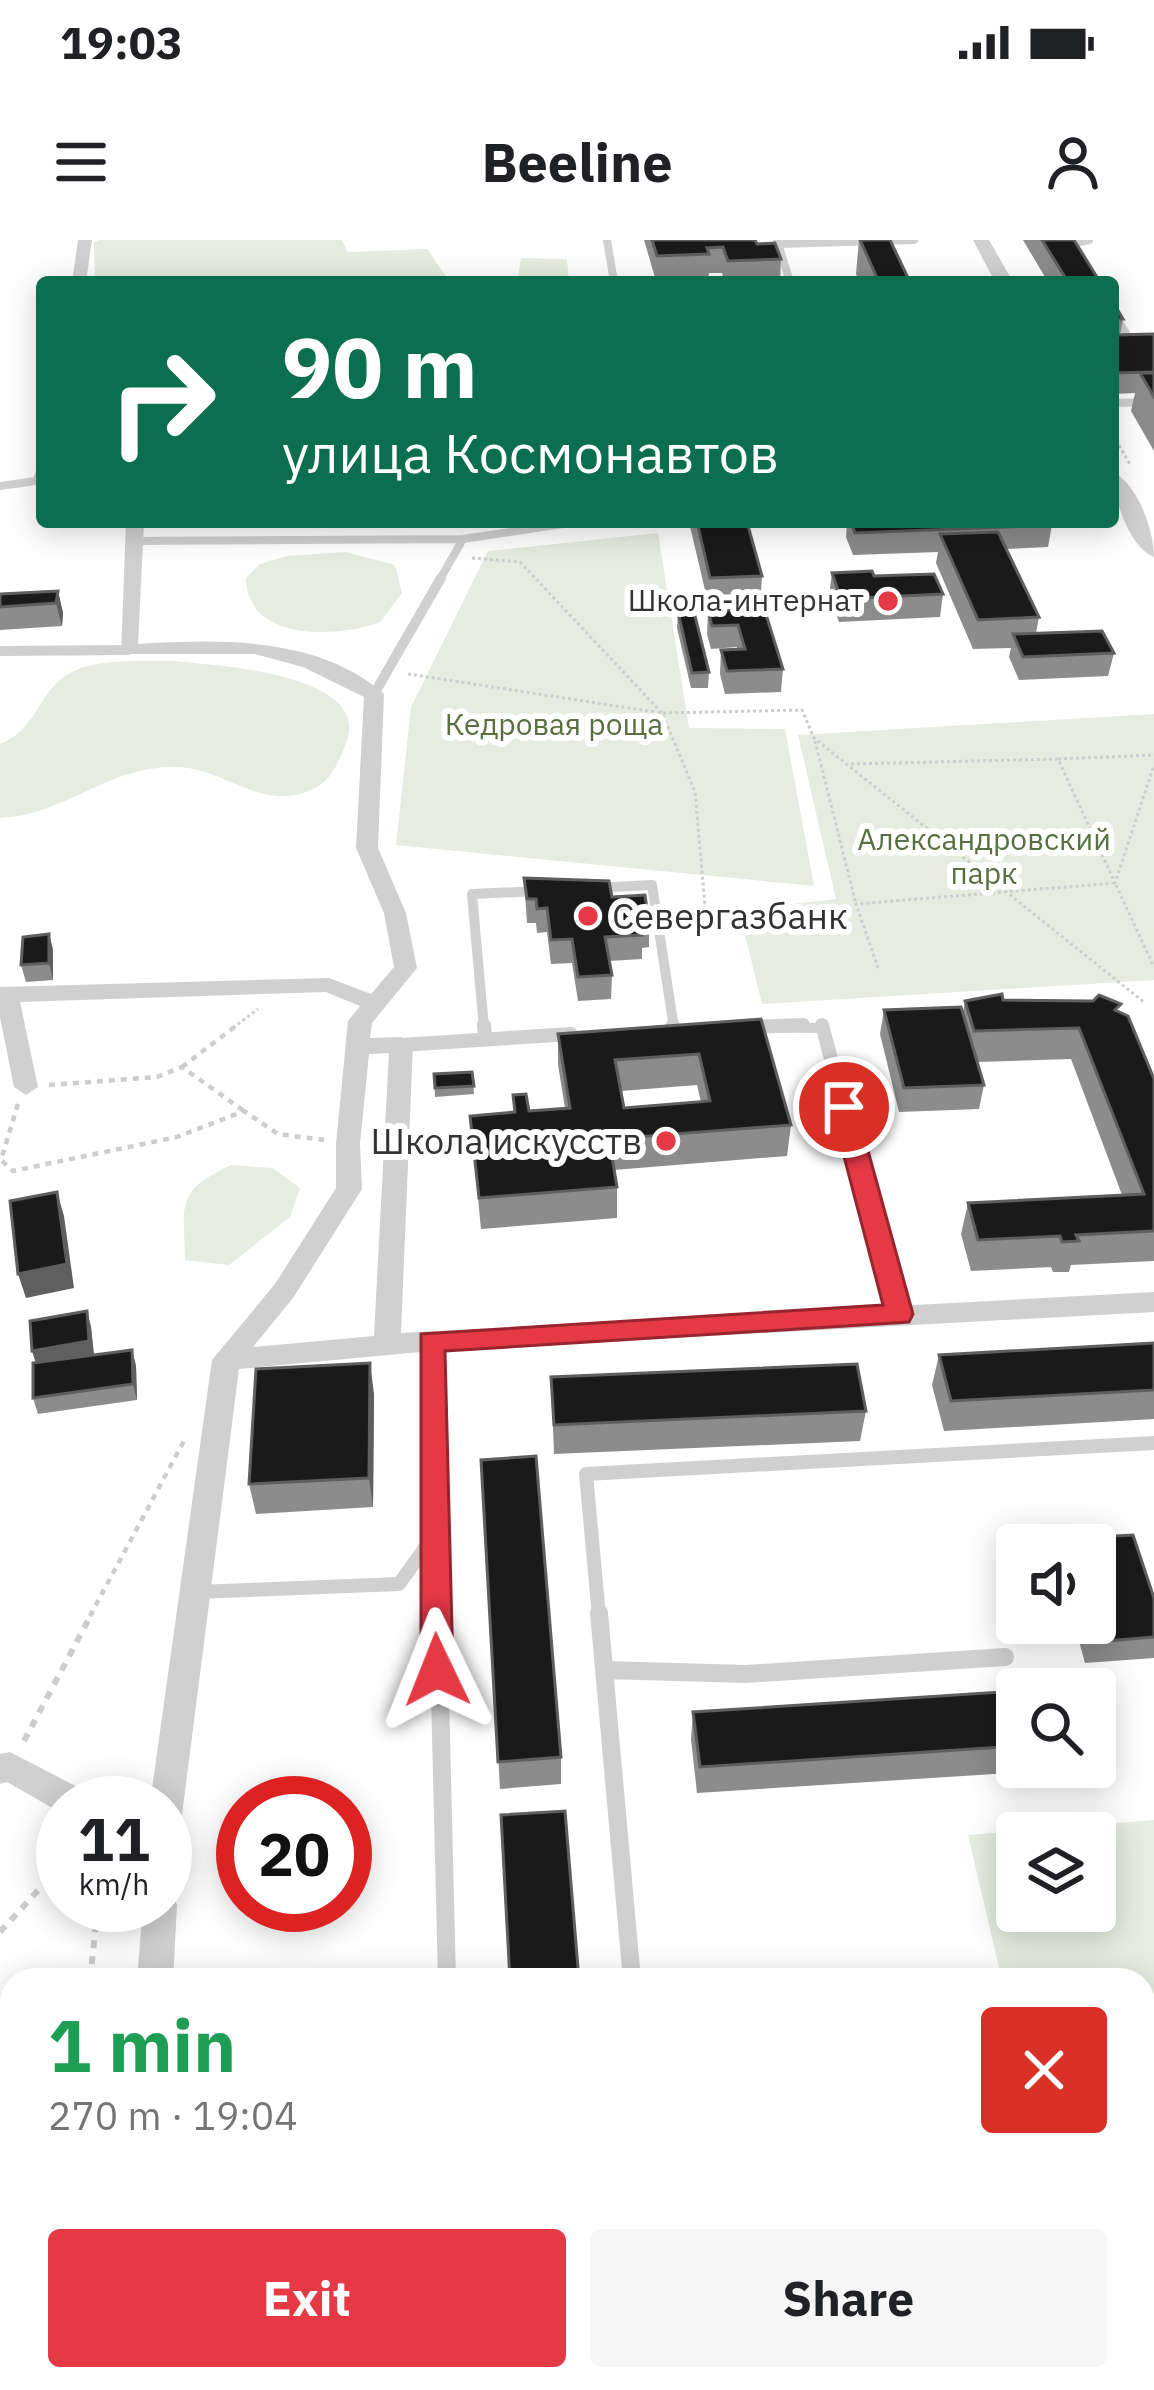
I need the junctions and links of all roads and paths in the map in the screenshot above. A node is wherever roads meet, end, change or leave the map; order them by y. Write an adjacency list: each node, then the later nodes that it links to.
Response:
1 (85, 240): 8 (street)
2 (608, 240): 9 (lane)
3 (914, 240): 6 (lane)
4 (981, 240): 11 (street)
5 (1089, 240): 12 (lane)
6 (842, 241): 7 (lane)
7 (778, 242): 10 (lane)
8 (80, 276)
9 (613, 276)
10 (788, 276)
11 (1001, 276)
12 (1091, 276)
13 (1119, 322): 16 (lane)
14 (1154, 340): 16 (lane)
15 (1119, 350): 16 (lane)
16 (1136, 350)
17 (1154, 402): 18 (lane)
18 (1119, 403)
19 (36, 481): 20 (lane)
20 (0, 486)
21 (1119, 489): 25 (street)
22 (537, 528): 24 (lane)
23 (134, 531): 24 (lane); 27 (street)
24 (464, 539): 26 (lane)
25 (1154, 551)
26 (454, 557): 29 (lane); 31 (path)
27 (128, 650): 28 (lane); 30 (street)
28 (0, 651)
29 (387, 669): 30 (lane); 31 (path)
30 (374, 694): 48 (street)
31 (662, 713): 32 (path); 42 (path)
32 (814, 738): 35 (path); 41 (path)
33 (1154, 755): 34 (path)
34 (1058, 758): 35 (path); 37 (path)
35 (847, 764): 40 (path)
36 (1154, 765): 37 (path)
37 (1115, 883): 40 (path); 43 (path)
38 (584, 888): 51 (lane)
39 (562, 890): 54 (lane)
40 (1006, 891): 41 (path); 47 (path)
41 (856, 904): 44 (path)
42 (706, 929)
43 (1154, 967)
44 (878, 968)
45 (3, 994): 48 (street); 58 (street)
46 (271, 998): 57 (path)
47 (1145, 1003)
48 (377, 1005): 56 (street)
49 (737, 1027): 62 (lane)
50 (695, 1029): 51 (lane)
51 (674, 1030): 52 (lane)
52 (650, 1031)
53 (579, 1034): 54 (lane)
54 (485, 1037): 55 (lane)
55 (401, 1045): 56 (street); 64 (street)
56 (357, 1046): 60 (street)
57 (182, 1067): 58 (path); 59 (path)
58 (26, 1088): 59 (path)
59 (244, 1111): 60 (path)
60 (347, 1144): 65 (street)
61 (1154, 1301): 62 (street)
62 (899, 1314): 63 (street)
63 (431, 1341): 64 (street); 68 (lane)
64 (387, 1346): 65 (street)
65 (226, 1360): 69 (street)
66 (194, 1421): 72 (path)
67 (1154, 1443): 71 (lane)
68 (433, 1537): 69 (lane); 81 (lane)
69 (191, 1592): 73 (street)
70 (1005, 1658): 71 (lane)
71 (605, 1670): 82 (lane)
72 (5, 1768): 74 (street)
73 (170, 1776)
74 (36, 1784)
75 (36, 1893): 76 (path)
76 (0, 1931)
77 (95, 1932): 79 (path)
78 (158, 1932): 80 (street)
79 (91, 1968)
80 (156, 1968)
81 (447, 1968)
82 (631, 1968)

